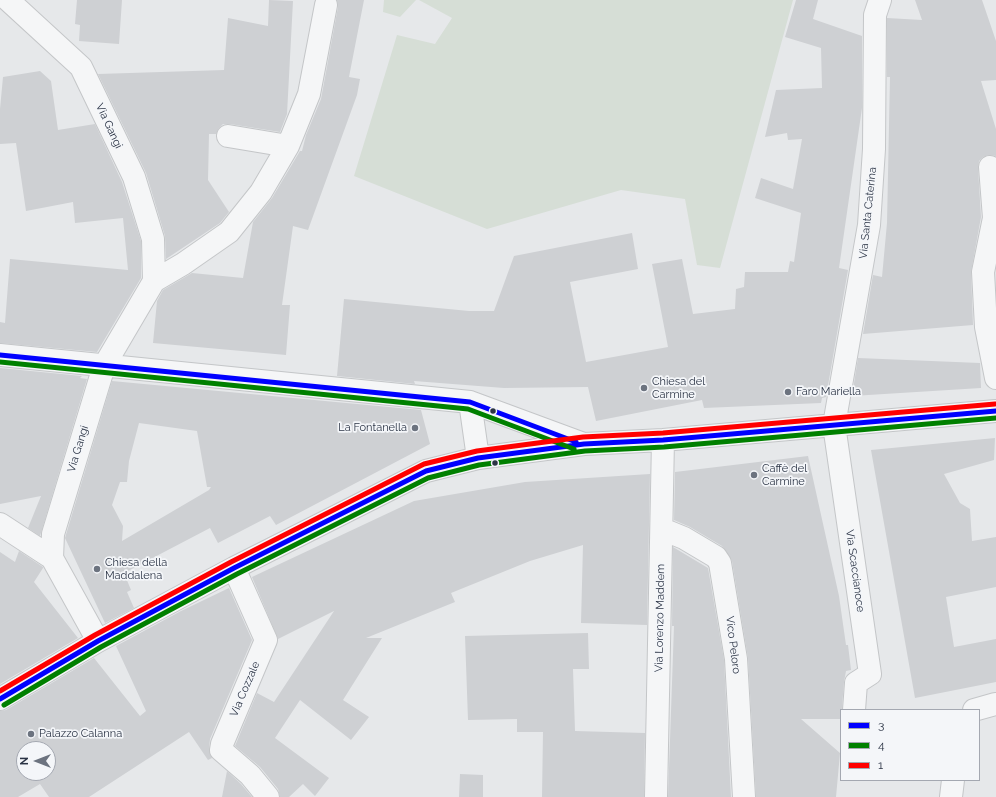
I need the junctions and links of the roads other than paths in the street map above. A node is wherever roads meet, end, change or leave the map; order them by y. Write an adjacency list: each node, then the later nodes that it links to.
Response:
1 (8, 0): 7 (street, Via Gangi)
2 (880, 0): 13 (street, Via Santa Caterina)
3 (326, 5): 5 (street, Via Gangi)
4 (228, 136): 5 (street)
5 (288, 146): 7 (street, Via Gangi)
6 (990, 167): 10 (street)
7 (154, 281): 9 (street, Via Gangi)
8 (0, 355): 9 (street)
9 (104, 366): 11 (street); 19 (street, Via Gangi)
10 (996, 378)
11 (470, 402): 15 (street); 16 (street)
12 (996, 411): 13 (street)
13 (834, 425): 14 (street); 24 (street, Via Scaccianoce)
14 (663, 440): 15 (street); 18 (street, Via Lorenzo Maddem)
15 (584, 444): 16 (street)
16 (478, 458): 20 (street)
17 (0, 524): 19 (street)
18 (662, 529): 28 (street, Via Lorenzo Maddem); 29 (street, Vico Peloro)
19 (52, 558): 21 (street)
20 (234, 568): 21 (street); 27 (street, Via Cozzale)
21 (98, 641): 22 (street)
22 (0, 699)
23 (995, 704): 25 (street)
24 (854, 709)
25 (978, 709)
26 (953, 781): 30 (street)
27 (268, 797)
28 (656, 797)
29 (744, 797)
30 (951, 797)

